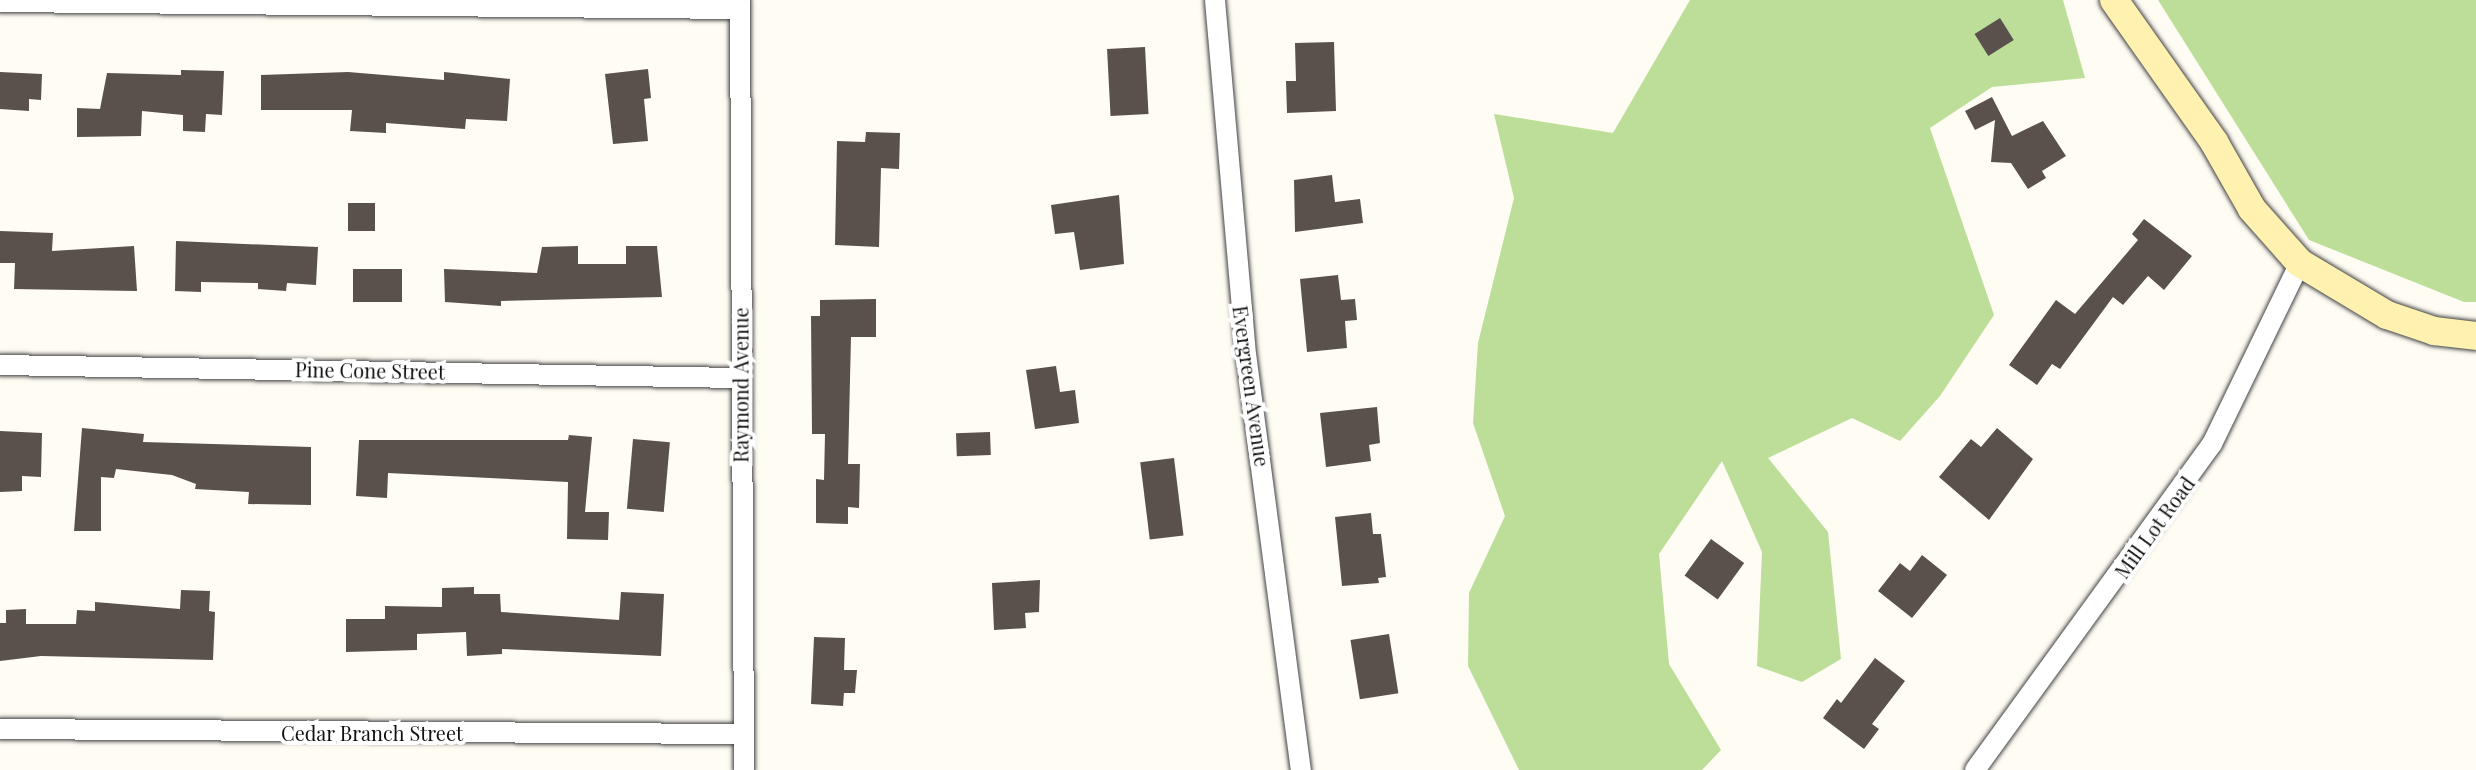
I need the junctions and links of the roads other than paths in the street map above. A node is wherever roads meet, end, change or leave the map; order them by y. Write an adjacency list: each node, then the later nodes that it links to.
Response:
1 (1215, 0): 12 (street, Evergreen Avenue)
2 (2114, 0): 5 (street)
3 (0, 2): 4 (street)
4 (740, 5): 8 (street, Raymond Avenue)
5 (2300, 263): 6 (street); 13 (street, Mill Lot Road)
6 (2476, 336)
7 (0, 365): 8 (street, Pine Cone Street)
8 (739, 378): 10 (street, Raymond Avenue)
9 (0, 729): 10 (street, Cedar Branch Street)
10 (743, 734): 11 (street, Raymond Avenue)
11 (744, 770)
12 (1301, 770)
13 (1975, 770)

